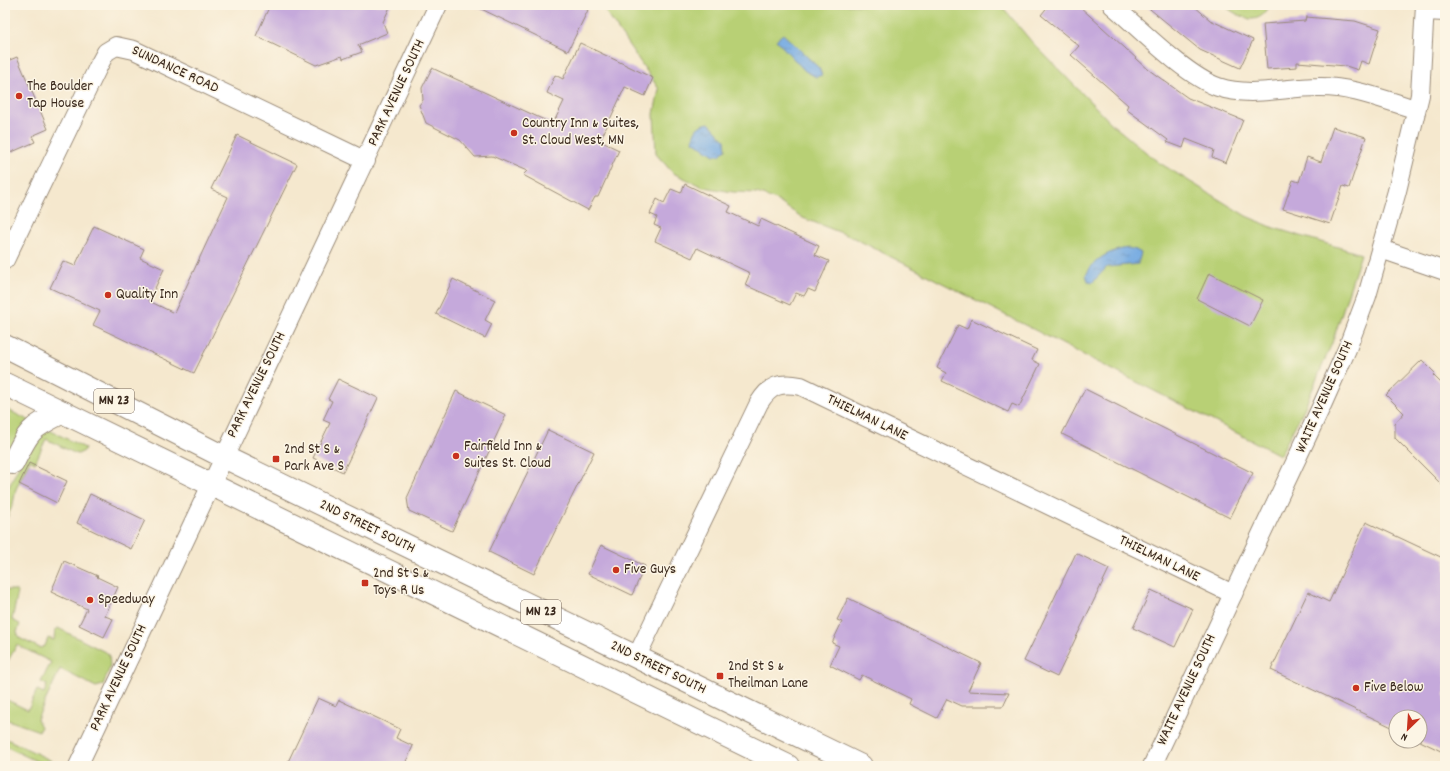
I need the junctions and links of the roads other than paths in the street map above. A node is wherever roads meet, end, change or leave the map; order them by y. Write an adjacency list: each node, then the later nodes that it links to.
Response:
1 (438, 5): 6 (street, PARK AVENUE SOUTH)
2 (1112, 5): 5 (street)
3 (1425, 8): 4 (street); 5 (street, WAITE AVENUE SOUTH)
4 (1445, 12)
5 (1415, 109): 7 (street, WAITE AVENUE SOUTH)
6 (366, 160): 8 (street, SUNDANCE ROAD); 13 (street, PARK AVENUE SOUTH)
7 (1381, 250): 9 (street); 16 (street, WAITE AVENUE SOUTH)
8 (5, 260)
9 (1445, 271)
10 (5, 346): 13 (highway, 2ND STREET SOUTH / MN 23)
11 (5, 384): 12 (highway, 2ND STREET SOUTH / MN 23)
12 (63, 412): 14 (highway); 15 (highway, 2ND STREET SOUTH / MN 23)
13 (222, 456): 15 (street, PARK AVENUE SOUTH); 17 (highway, 2ND STREET SOUTH / MN 23)
14 (13, 463)
15 (209, 484): 18 (street, PARK AVENUE SOUTH); 19 (highway, 2ND STREET SOUTH / MN 23)
16 (1233, 594): 17 (street, THIELMAN LANE); 21 (street, WAITE AVENUE SOUTH)
17 (636, 658): 20 (highway, 2ND STREET SOUTH / MN 23)
18 (78, 766)
19 (788, 766)
20 (861, 766)
21 (1152, 766)

